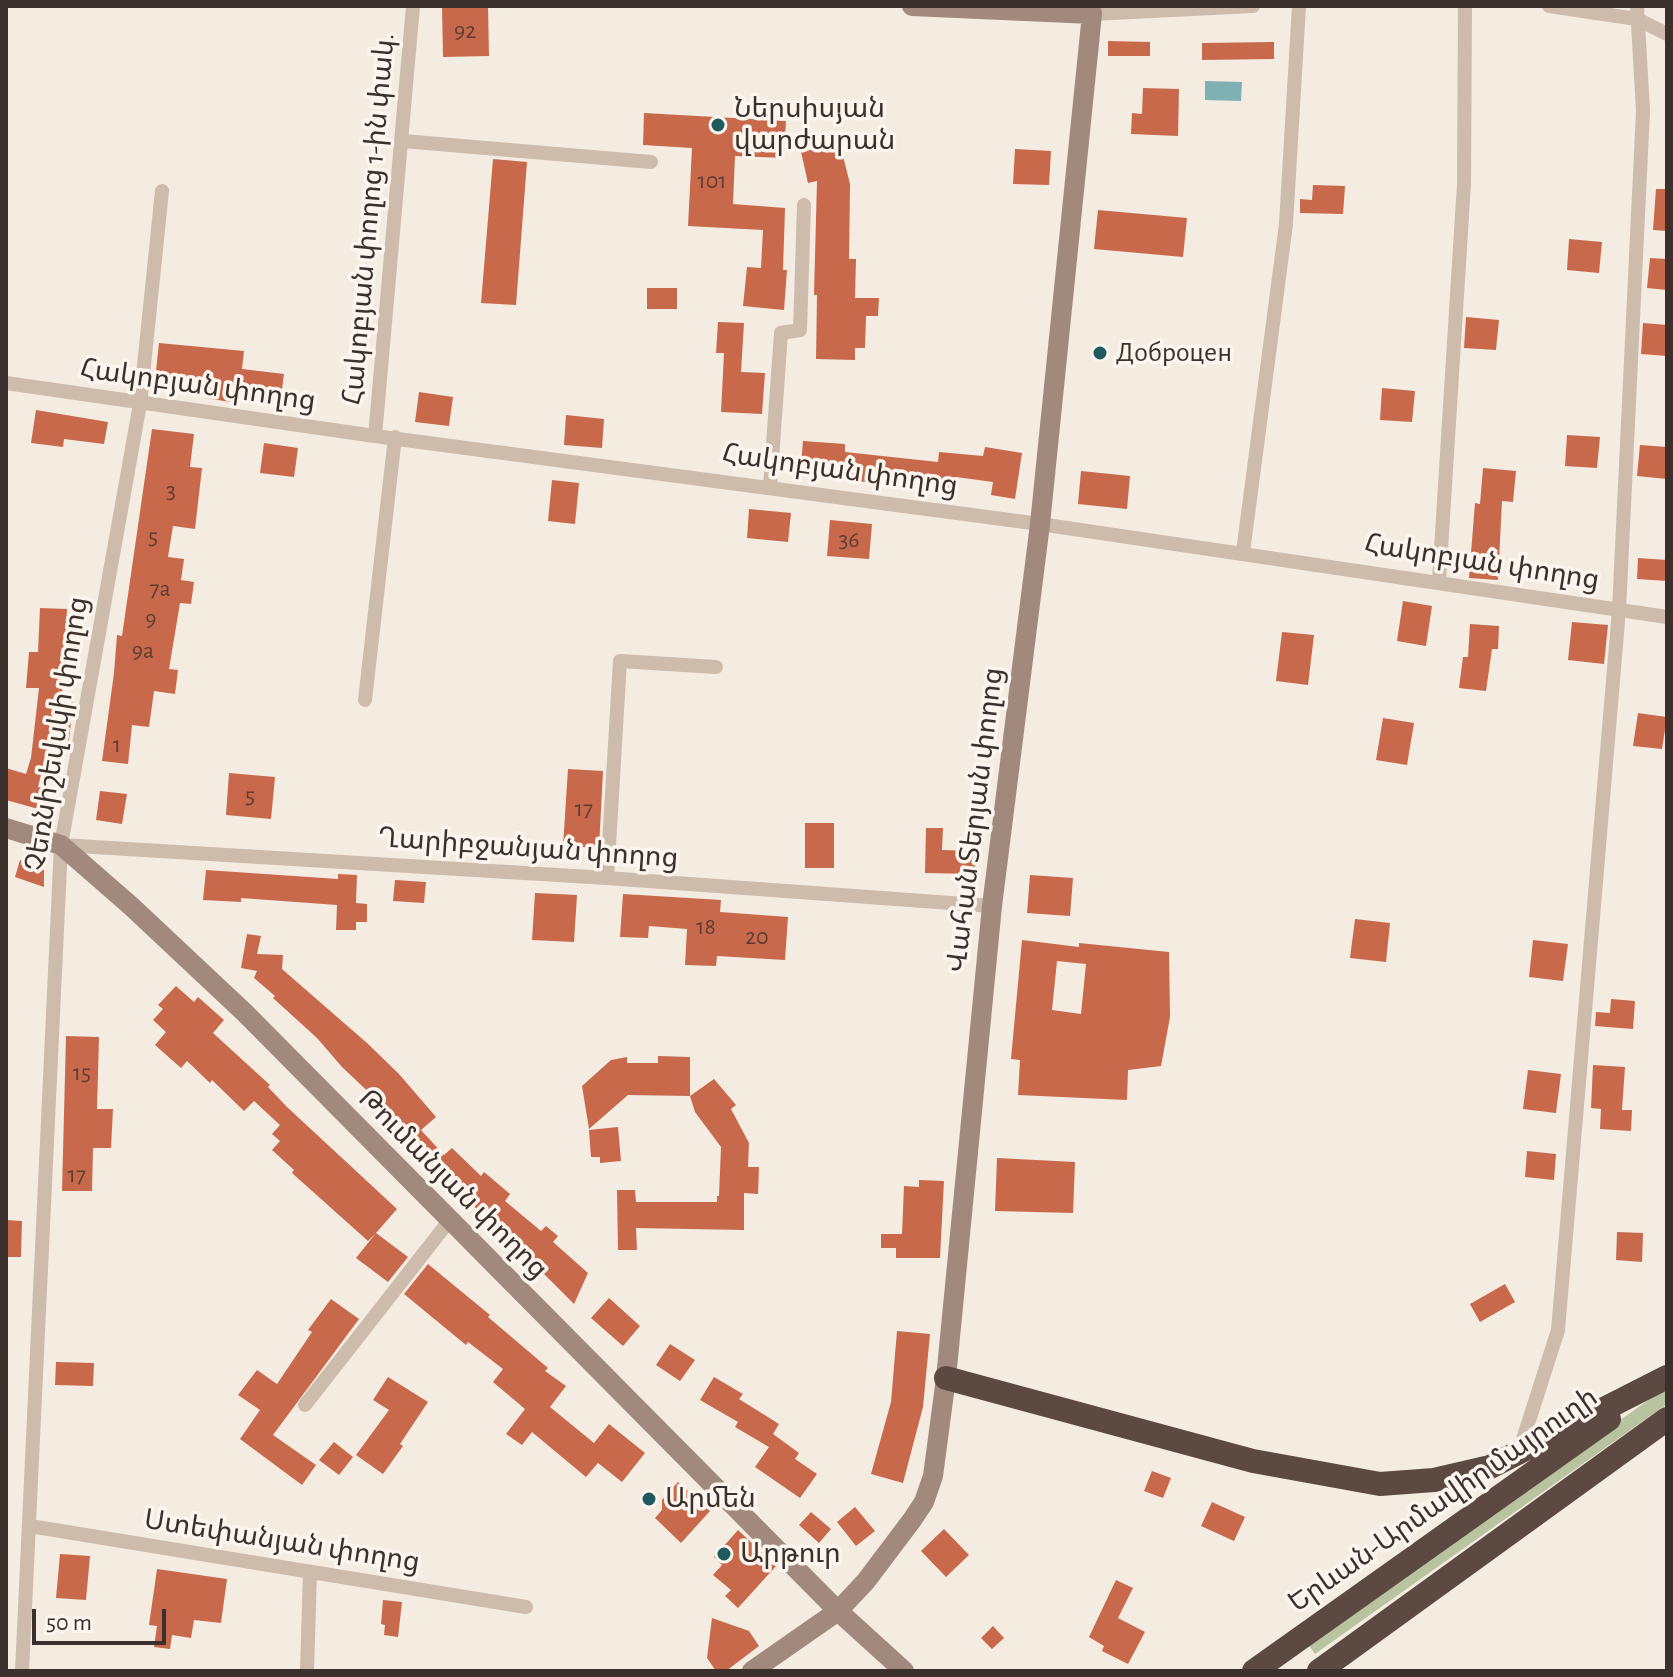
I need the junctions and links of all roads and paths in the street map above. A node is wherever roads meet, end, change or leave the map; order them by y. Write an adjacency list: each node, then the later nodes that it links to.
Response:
1 (413, 6): 10 (street, Հակոբյան փողոց 1-ին փակ․)
2 (912, 6): 7 (street)
3 (1253, 6): 7 (street)
4 (1299, 6): 20 (street)
5 (1465, 6): 21 (street)
6 (1549, 6): 8 (street)
7 (1091, 10): 19 (street, Վահան Տերյան փողոց)
8 (1637, 12): 9 (street); 22 (street)
9 (1667, 34)
10 (403, 141): 11 (street); 16 (street, Հակոբյան փողոց 1-ին փակ․)
11 (651, 162)
12 (162, 191): 15 (street, Չեռնիշեվսկի փողոց)
13 (804, 205): 18 (street)
14 (6, 383): 15 (street, Հակոբյան փողոց)
15 (140, 404): 16 (street, Հակոբյան փողոց); 27 (street, Չեռնիշեվսկի փողոց)
16 (375, 436): 17 (street, Հակոբյան փողոց)
17 (395, 437): 18 (street, Հակոբյան փողոց); 25 (street)
18 (770, 487): 19 (street, Հակոբյան փողոց)
19 (1040, 524): 20 (street, Հակոբյան փողոց); 29 (street, Վահան Տերյան փողոց)
20 (1243, 552): 21 (street, Հակոբյան փողոց)
21 (1439, 581): 22 (street, Հակոբյան փողոց)
22 (1619, 610): 23 (street, Հակոբյան փողոց); 35 (street)
23 (1667, 617)
24 (716, 667): 28 (street)
25 (365, 700)
26 (6, 828): 27 (street, Թումանյան փողոց)
27 (61, 845): 28 (street, Ղարիբջանյան փողոց); 30 (street, Թումանյան փողոց); 36 (street, Չեռնիշեվսկի փողոց)
28 (607, 878): 29 (street, Ղարիբջանյան փողոց)
29 (992, 906): 31 (street, Վահան Տերյան փողոց)
30 (449, 1221): 33 (street); 39 (street, Թումանյան փողոց)
31 (946, 1378): 35 (highway); 39 (street, Վահան Տերյան փողոց)
32 (1667, 1378): 35 (highway); 40 (highway, Երևան-Արմավիր մայրուղի)
33 (305, 1405)
34 (1667, 1419): 47 (highway)
35 (1519, 1452)
36 (30, 1526): 37 (street, Ստեփանյան փողոց); 41 (street, Չեռնիշեվսկի փողոց)
37 (310, 1572): 38 (street, Ստեփանյան փողոց); 42 (street)
38 (526, 1607)
39 (838, 1611): 43 (street, Վահան Տերյան փողոց); 44 (street, Թումանյան փողոց)
40 (1287, 1647): 45 (highway, Երևան-Արմավիր մայրուղի); 46 (highway)
41 (22, 1671)
42 (307, 1671)
43 (752, 1671)
44 (904, 1671)
45 (1254, 1671)
46 (1310, 1671)
47 (1319, 1671)

